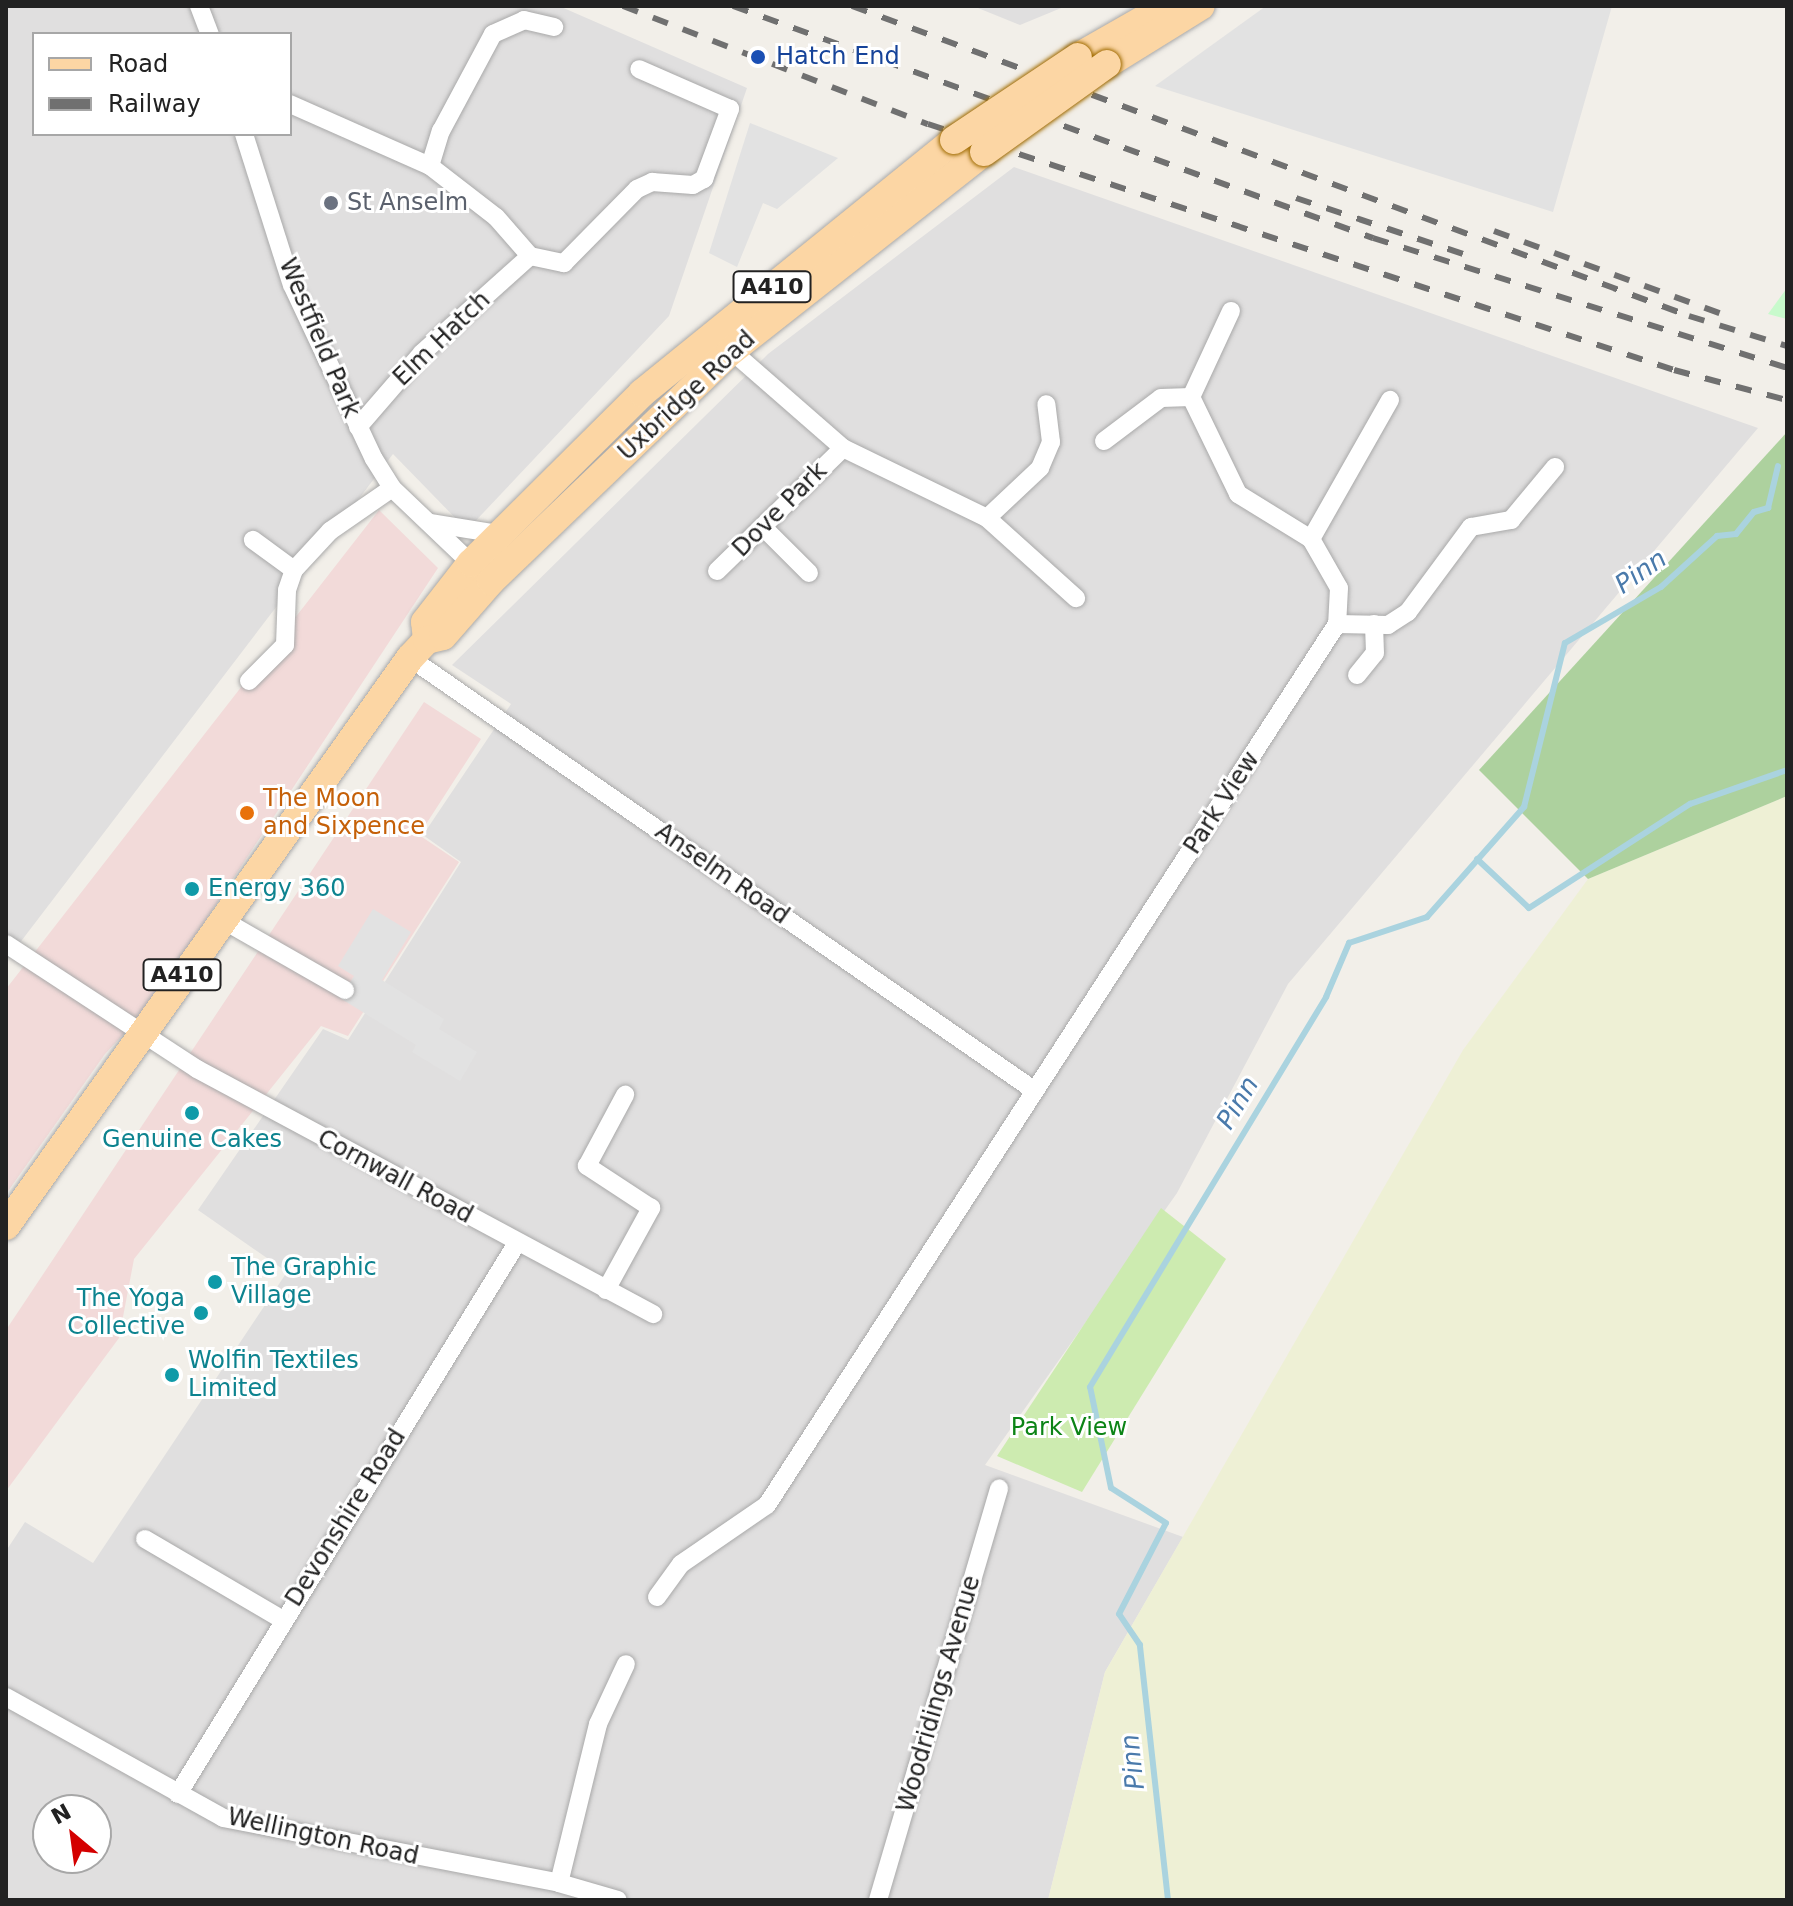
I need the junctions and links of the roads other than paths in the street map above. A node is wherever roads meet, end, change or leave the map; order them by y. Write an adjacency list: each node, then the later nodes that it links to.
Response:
1 (199, 6): 5 (street)
2 (1167, 6): 12 (main road, Uxbridge Road / A410, bridge)
3 (1201, 6): 12 (main road, Uxbridge Road / A410, bridge)
4 (554, 27): 9 (street)
5 (209, 32)
6 (639, 69): 10 (street)
7 (292, 105): 9 (street)
8 (245, 136): 16 (street, Westfield Park)
9 (430, 166): 10 (street)
10 (530, 256): 16 (street, Elm Hatch)
11 (1231, 311): 13 (street)
12 (722, 342): 18 (street, Dove Park); 24 (main road, Uxbridge Road / A410); 29 (main road, Uxbridge Road / A410)
13 (1191, 397): 17 (street); 25 (street)
14 (1390, 400): 25 (street)
15 (1046, 404): 21 (street)
16 (358, 427): 20 (street, Westfield Park)
17 (1104, 441)
18 (843, 448): 21 (street, Dove Park); 23 (street, Dove Park)
19 (1555, 467): 33 (street)
20 (392, 488): 22 (street, Westfield Park); 27 (street)
21 (987, 518): 31 (street, Dove Park)
22 (430, 523): 24 (street); 29 (street, Westfield Park)
23 (763, 527): 28 (street, Dove Park); 30 (street)
24 (499, 534): 29 (main road, Uxbridge Road / A410)
25 (1311, 539): 32 (street)
26 (253, 540): 27 (street)
27 (294, 570): 36 (street)
28 (717, 571)
29 (481, 572): 34 (main road, Uxbridge Road / A410)
30 (809, 573)
31 (1076, 598)
32 (1337, 624): 33 (street); 41 (street, Park View)
33 (1374, 624): 35 (street)
34 (418, 649): 37 (main road, Uxbridge Road / A410); 41 (street, Anselm Road)
35 (1357, 675)
36 (249, 681)
37 (221, 919): 39 (street); 40 (main road, Uxbridge Road / A410)
38 (6, 944): 40 (street, Cornwall Road)
39 (345, 990)
40 (142, 1031): 43 (main road, A410); 44 (street, Cornwall Road)
41 (1035, 1091): 49 (street, Park View)
42 (625, 1095): 45 (street)
43 (6, 1226)
44 (517, 1243): 45 (street, Cornwall Road); 50 (street, Devonshire Road)
45 (606, 1290): 46 (street, Cornwall Road)
46 (653, 1314)
47 (999, 1488): 56 (street, Woodridings Avenue)
48 (145, 1539): 50 (street)
49 (657, 1597)
50 (283, 1620): 53 (street, Devonshire Road)
51 (626, 1664): 54 (street)
52 (6, 1697): 53 (street, Wellington Road)
53 (178, 1794): 54 (street, Wellington Road)
54 (559, 1883): 55 (street, Wellington Road)
55 (618, 1900)
56 (878, 1900)

